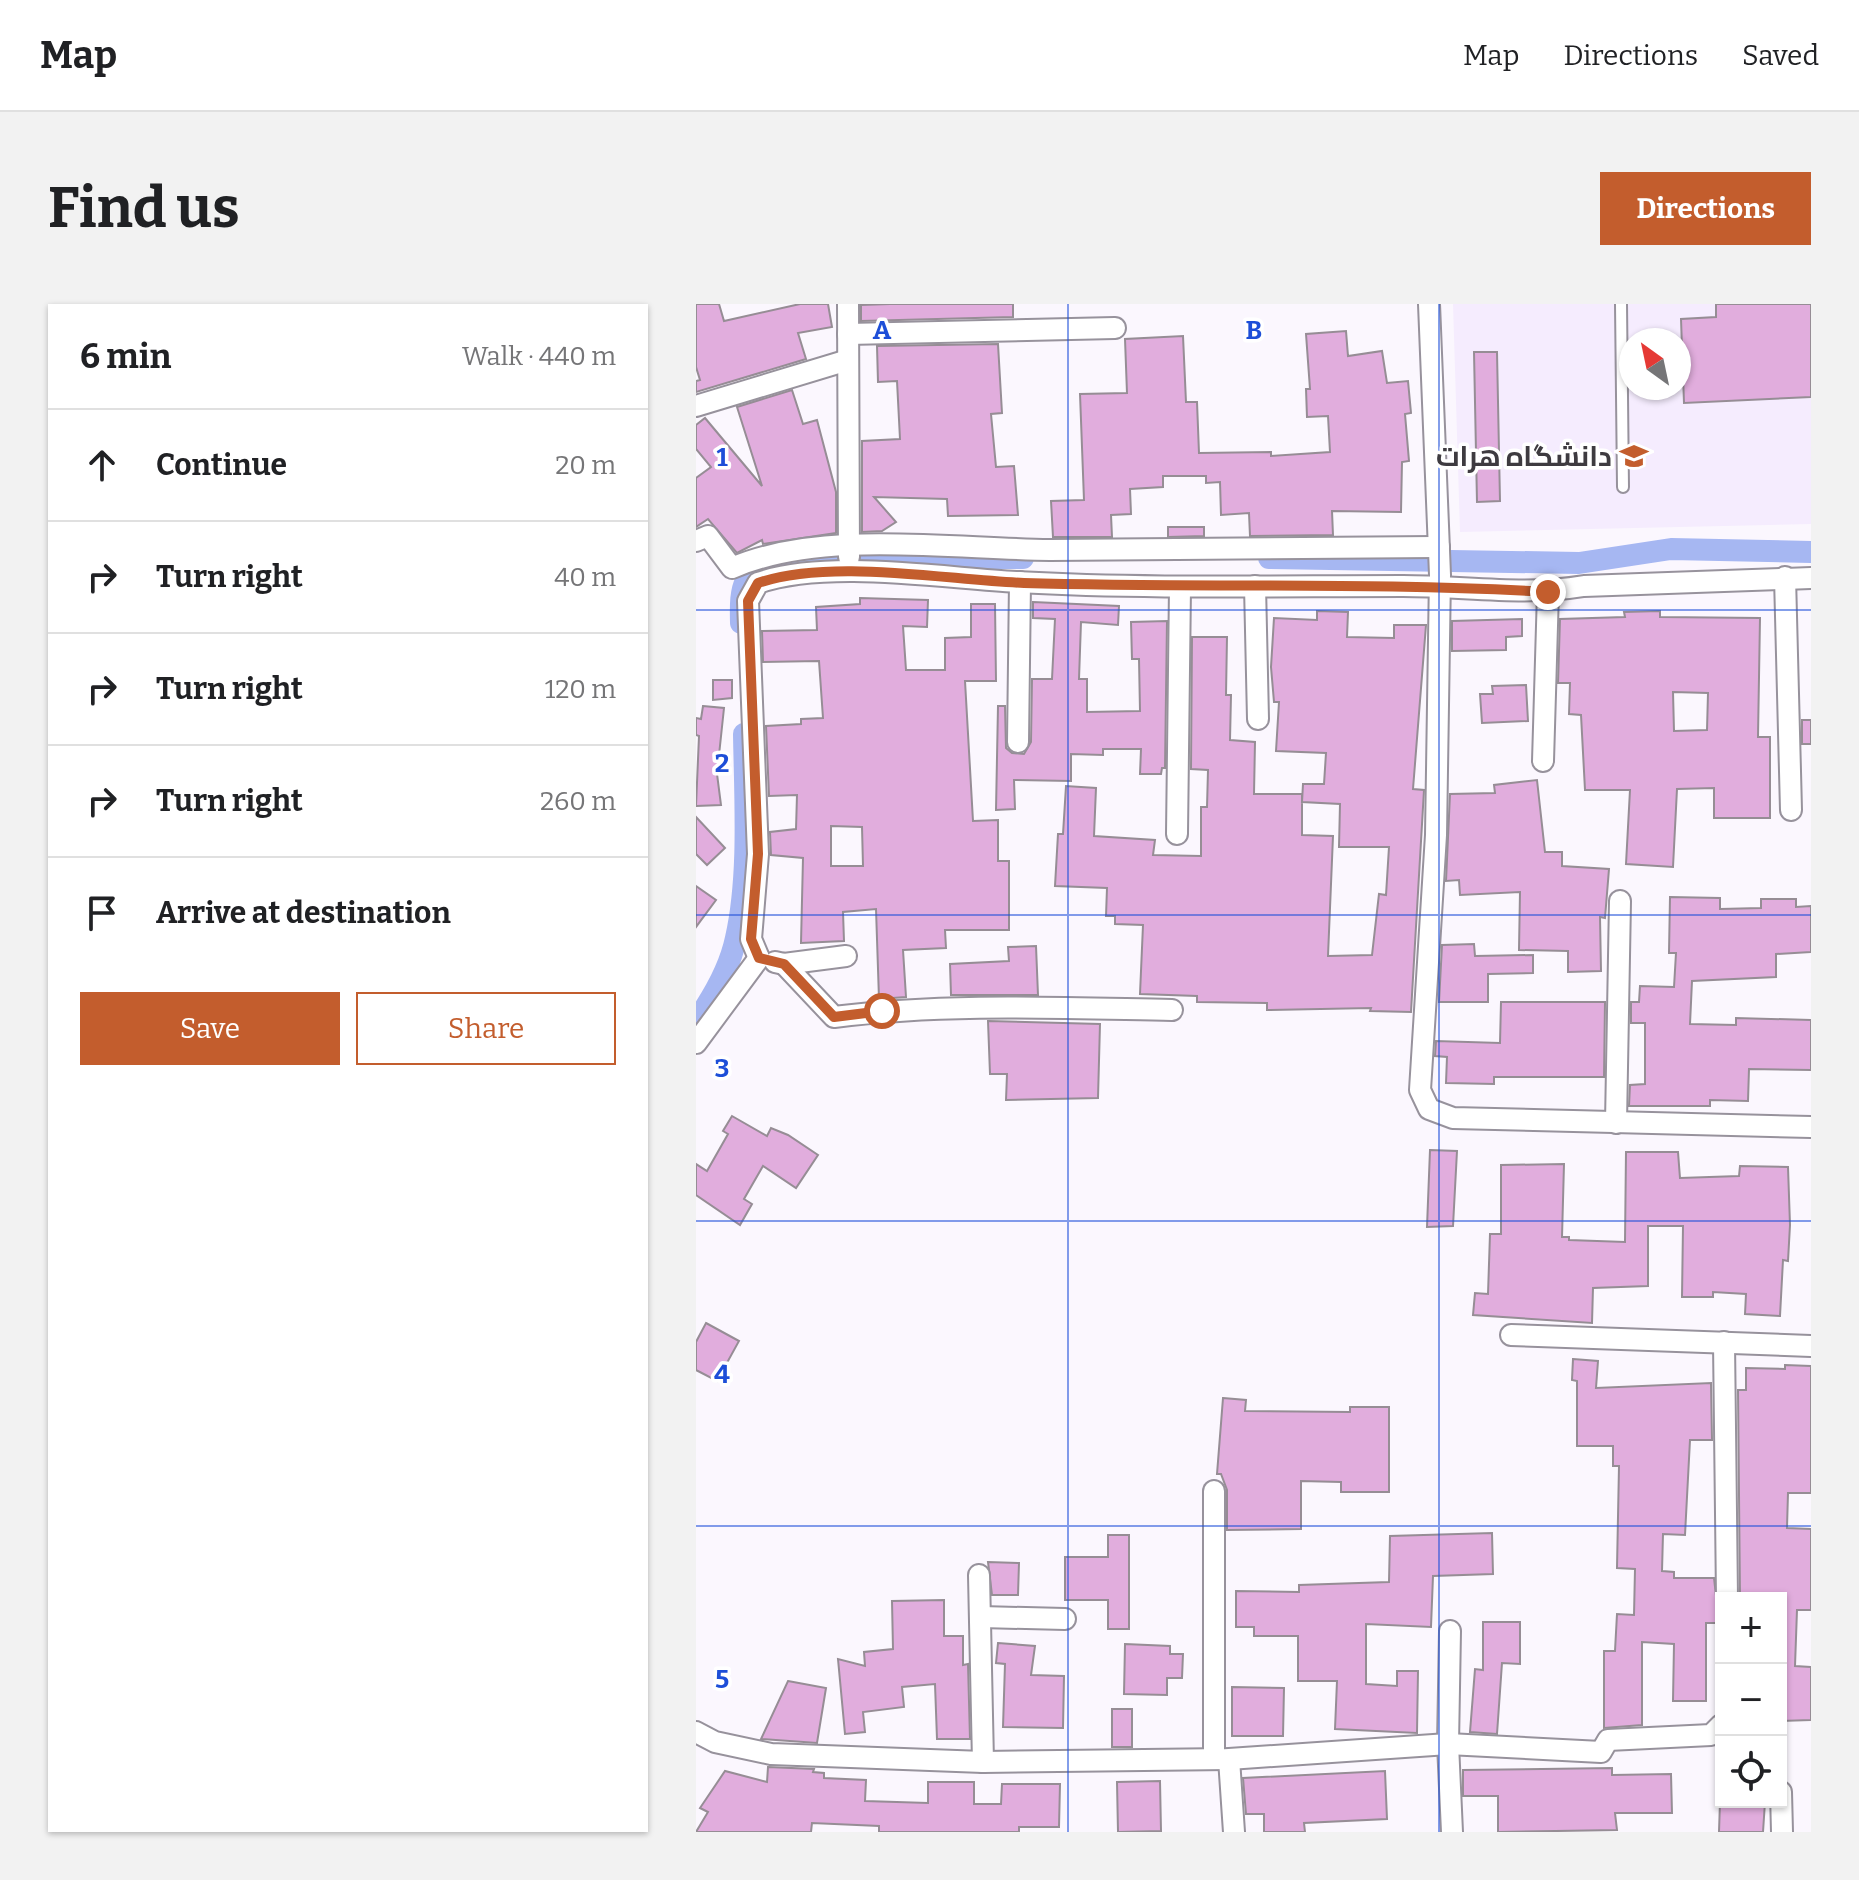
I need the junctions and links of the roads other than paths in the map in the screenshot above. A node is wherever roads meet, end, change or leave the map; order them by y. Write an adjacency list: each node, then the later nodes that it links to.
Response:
1 (848, 304): 5 (street)
2 (1429, 304): 10 (street)
3 (1621, 304): 8 (lane)
4 (1115, 328): 5 (street)
5 (848, 334): 6 (street)
6 (848, 360): 7 (street); 11 (street)
7 (696, 406)
8 (1623, 487)
9 (696, 541): 11 (street)
10 (1439, 547): 11 (street); 14 (street)
11 (850, 561): 15 (street); 26 (street)
12 (1785, 577): 13 (street); 18 (street); 22 (street)
13 (1811, 578)
14 (1440, 581): 16 (street); 18 (street); 30 (street)
15 (1020, 582): 17 (street); 20 (street)
16 (1255, 586): 17 (street); 19 (street)
17 (1180, 587): 23 (street)
18 (1548, 592): 21 (street)
19 (1258, 719)
20 (1018, 742)
21 (1543, 761)
22 (1791, 810)
23 (1177, 834)
24 (1620, 901): 30 (street)
25 (846, 956): 27 (street)
26 (759, 958): 27 (street); 29 (street)
27 (784, 964): 28 (street)
28 (1172, 1010)
29 (696, 1043)
30 (1616, 1123): 31 (street)
31 (1811, 1127)
32 (1511, 1335): 33 (street)
33 (1724, 1342): 34 (street); 37 (street)
34 (1811, 1346)
35 (1214, 1491): 44 (street)
36 (979, 1575): 38 (street)
37 (1727, 1592)
38 (981, 1617): 39 (street); 45 (street)
39 (1065, 1619)
40 (1450, 1631): 43 (street)
41 (1715, 1731): 43 (street)
42 (696, 1732): 45 (street)
43 (1448, 1744): 44 (street); 48 (street)
44 (1222, 1759): 45 (street); 47 (street)
45 (983, 1762)
46 (1781, 1808): 49 (street)
47 (1234, 1832)
48 (1452, 1832)
49 (1782, 1832)

